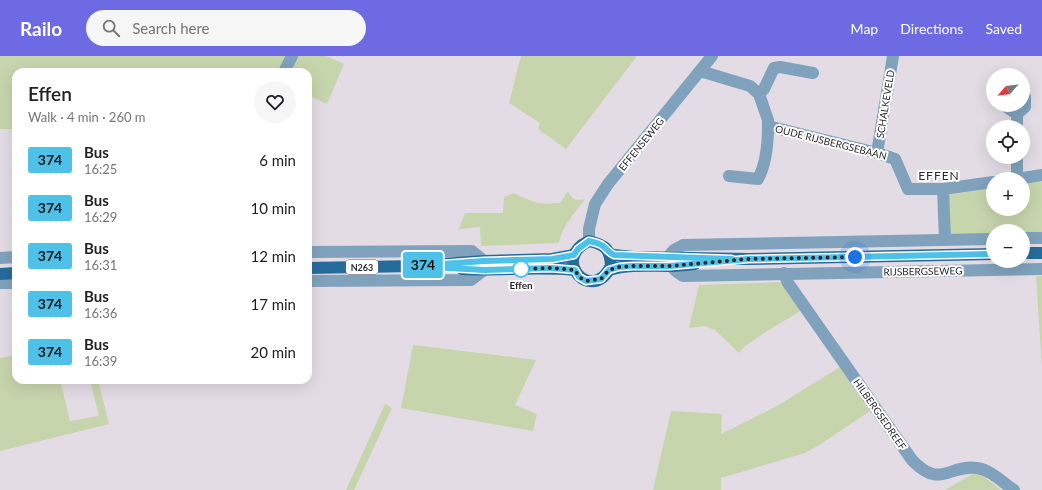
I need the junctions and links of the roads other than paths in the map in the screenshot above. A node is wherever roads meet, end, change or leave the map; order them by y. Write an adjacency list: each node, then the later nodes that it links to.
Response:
1 (292, 56): 4 (street)
2 (893, 56): 12 (street, SCHALKEVELD)
3 (705, 61): 6 (street); 22 (street, EFFENSEWEG)
4 (286, 68)
5 (813, 73): 6 (street)
6 (759, 94): 11 (street, OUDE RIJSBERGSEBAAN)
7 (1014, 112): 9 (street)
8 (1019, 112): 9 (street)
9 (1017, 114): 10 (street)
10 (1017, 120)
11 (768, 126): 12 (street, OUDE RIJSBERGSEBAAN); 14 (street, OUDE RIJSBERGSEBAAN)
12 (877, 153): 17 (street, OUDE RIJSBERGSEBAAN)
13 (1042, 175): 15 (street)
14 (729, 176)
15 (1030, 177)
16 (986, 183): 17 (street, OUDE RIJSBERGSEBAAN)
17 (943, 189): 20 (street)
18 (1030, 238): 19 (street)
19 (1042, 238)
20 (945, 239): 21 (street); 31 (street)
21 (986, 239)
22 (589, 241): 24 (main road); 28 (main road)
23 (312, 252): 32 (street)
24 (609, 253): 31 (main road, RIJSBERGSEWEG); 36 (main road)
25 (1030, 253): 26 (main road)
26 (1042, 253)
27 (986, 254): 31 (main road, RIJSBERGSEWEG)
28 (574, 255): 32 (main road, N263); 35 (main road)
29 (12, 257): 30 (street)
30 (0, 258)
31 (670, 261): 36 (main road, RIJSBERGSEWEG); 38 (street, RIJSBERGSEWEG)
32 (484, 265): 33 (main road, N263); 35 (main road, N263); 40 (street)
33 (312, 268)
34 (1042, 269): 38 (street, RIJSBERGSEWEG)
35 (575, 270): 36 (main road)
36 (609, 270)
37 (12, 273): 39 (main road)
38 (784, 273): 43 (street, HILBERGSEDREEF)
39 (0, 274)
40 (312, 281)
41 (0, 283): 42 (street)
42 (12, 283)
43 (1014, 490)

